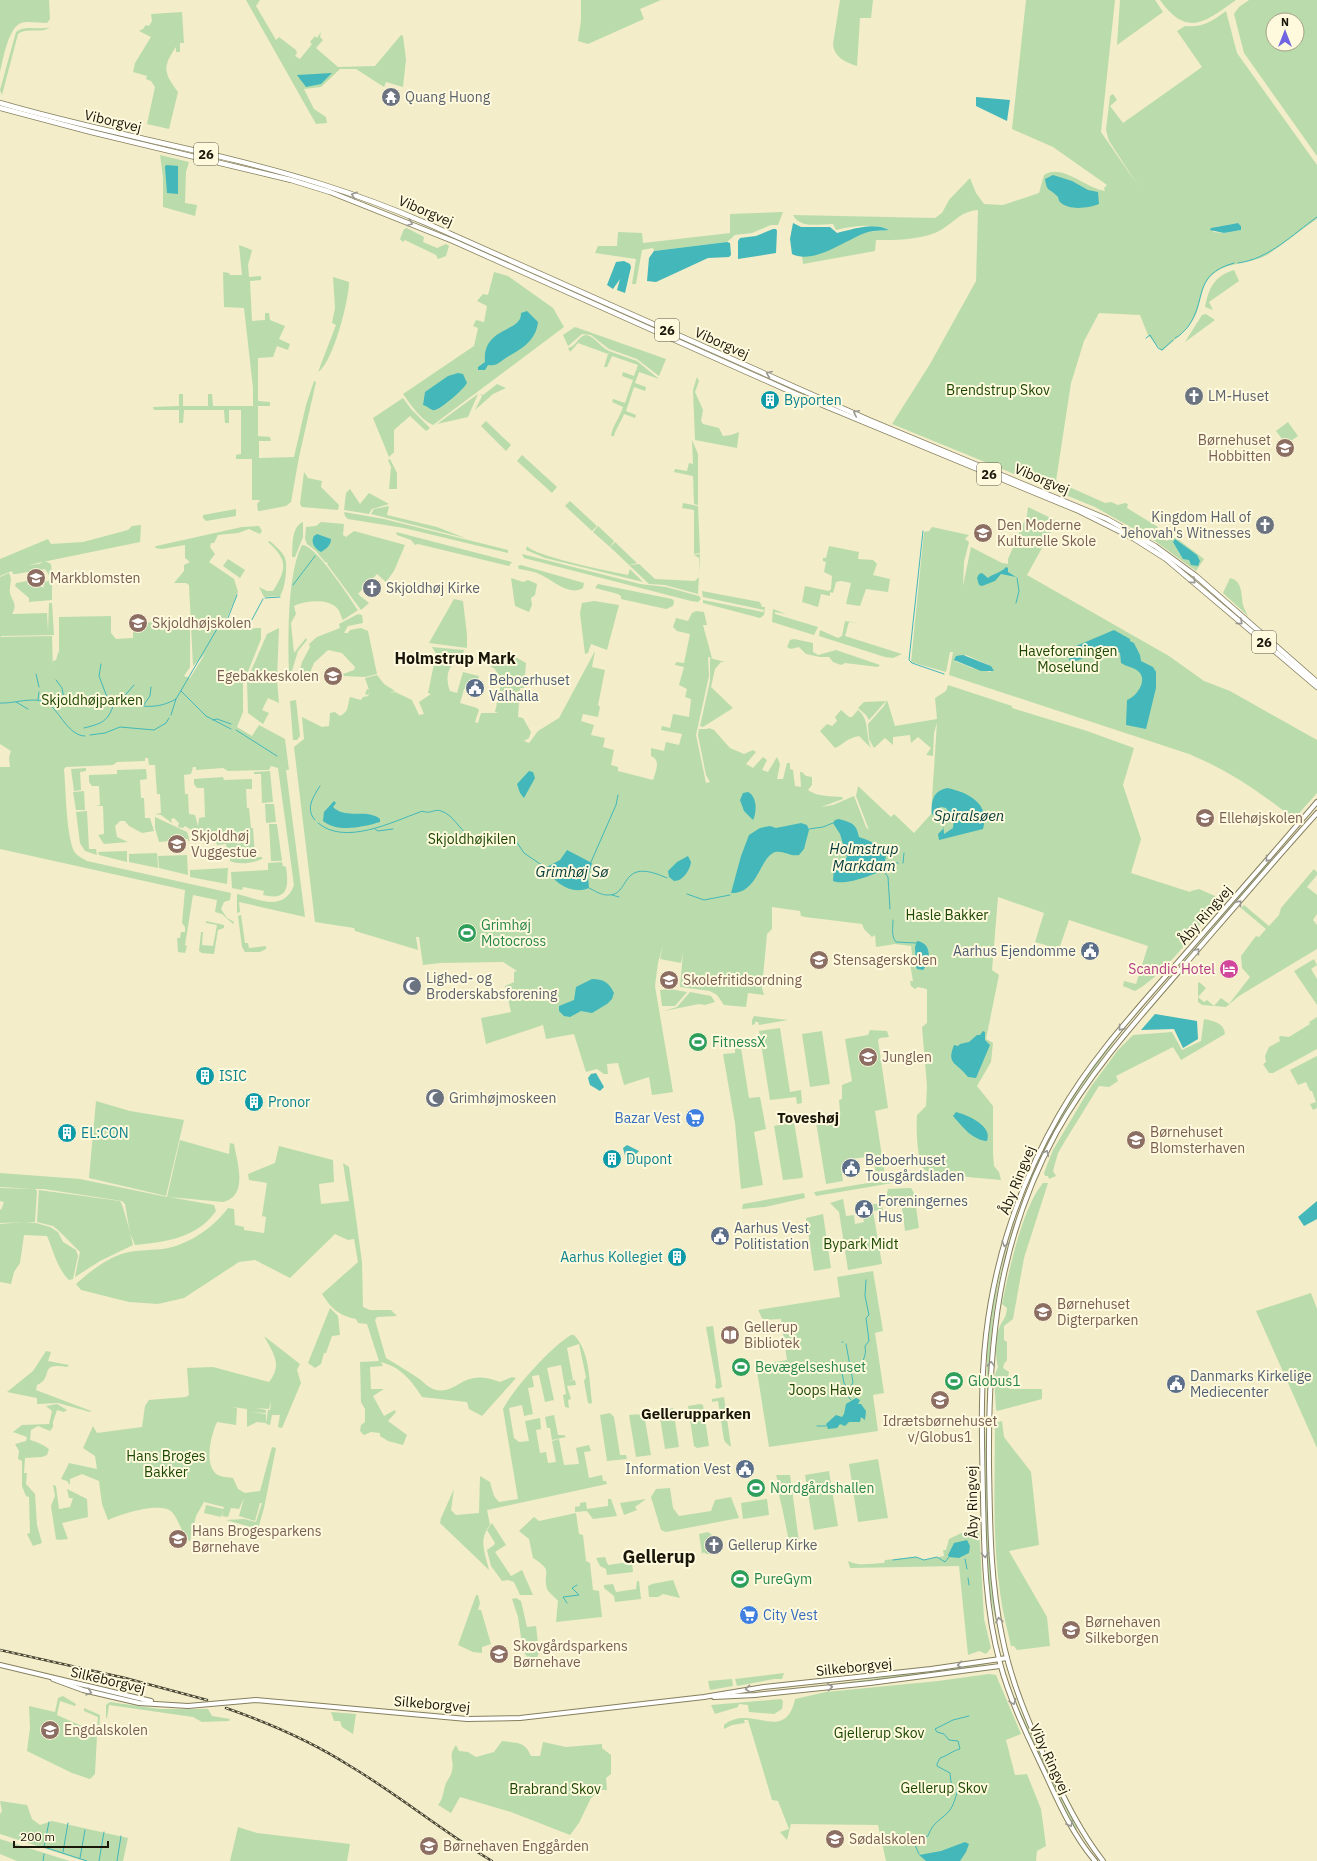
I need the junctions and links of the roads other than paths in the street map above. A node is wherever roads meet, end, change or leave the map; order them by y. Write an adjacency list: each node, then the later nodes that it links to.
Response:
1 (0, 103): 3 (main road, Viborgvej / 26, one-way to 1)
2 (0, 108): 4 (main road, Viborgvej / 26, one-way to 4)
3 (1317, 682)
4 (1317, 687)
5 (1317, 802): 8 (main road, Åby Ringvej, one-way to 8)
6 (1317, 813): 7 (main road, Åby Ringvej, one-way to 6)
7 (1007, 1658): 8 (main road, Silkeborgvej); 9 (main road, Åby Ringvej)
8 (999, 1659): 11 (main road, Viby Ringvej); 12 (main road, Silkeborgvej, one-way to 12)
9 (1009, 1664): 14 (main road, Viby Ringvej)
10 (0, 1665): 12 (main road, Silkeborgvej)
11 (1000, 1666): 12 (main road, Silkeborgvej, one-way to 11); 13 (main road, Viby Ringvej, one-way to 13)
12 (704, 1696)
13 (1095, 1861)
14 (1103, 1861)

